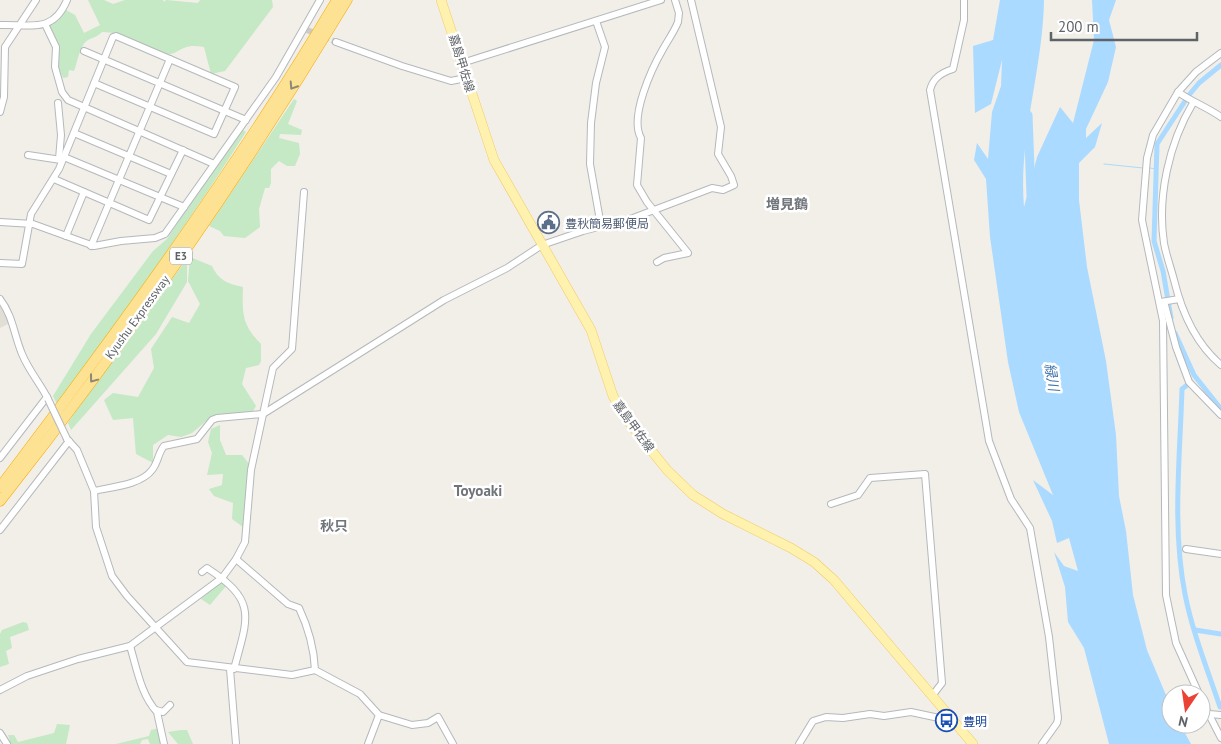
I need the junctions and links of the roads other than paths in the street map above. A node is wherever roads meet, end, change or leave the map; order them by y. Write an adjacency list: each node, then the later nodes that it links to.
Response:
1 (36, 0): 14 (street)
2 (67, 0): 12 (street)
3 (320, 0): 32 (street)
4 (337, 0): 66 (highway, Kyushu Expressway / E3)
5 (347, 0): 68 (highway, Kyushu Expressway / E3, one-way to 68)
6 (441, 0): 20 (main road, 嘉島甲佐線)
7 (661, 0): 11 (street)
8 (674, 0): 48 (street)
9 (691, 0): 48 (street)
10 (964, 0): 97 (street)
11 (596, 21): 20 (street); 51 (street)
12 (45, 24): 14 (street); 28 (street)
13 (0, 25): 14 (street)
14 (20, 26): 30 (street)
15 (336, 42): 21 (street)
16 (84, 51): 18 (street)
17 (1221, 53): 24 (street)
18 (104, 59): 19 (street); 22 (street); 23 (street)
19 (170, 60): 22 (street); 29 (street)
20 (462, 63): 21 (main road, 嘉島甲佐線)
21 (466, 78): 53 (main road, 嘉島甲佐線)
22 (160, 83): 27 (street); 29 (street)
23 (94, 84): 27 (street); 28 (street)
24 (1178, 92): 26 (street); 59 (street)
25 (58, 103): 38 (street)
26 (1193, 103): 31 (street); 58 (street)
27 (149, 107): 29 (street); 33 (street)
28 (84, 108): 33 (street); 34 (street)
29 (224, 110): 32 (street)
30 (0, 112)
31 (1221, 117)
32 (246, 120): 39 (street)
33 (139, 131): 35 (street); 37 (street)
34 (74, 133): 37 (street); 38 (street)
35 (183, 150): 39 (street); 40 (street)
36 (28, 155): 38 (street)
37 (128, 155): 40 (street); 42 (street)
38 (62, 159): 41 (street); 42 (street)
39 (214, 164): 47 (street)
40 (171, 174): 45 (street)
41 (54, 179): 43 (street); 50 (street)
42 (118, 179): 45 (street); 46 (street)
43 (84, 192): 46 (street); 52 (street)
44 (304, 192): 62 (street)
45 (161, 197): 46 (street); 47 (street)
46 (108, 202): 54 (street)
47 (184, 207): 54 (street)
48 (654, 211): 51 (street); 55 (street)
49 (0, 222): 50 (street)
50 (29, 223): 52 (street); 56 (street)
51 (601, 226): 53 (street)
52 (66, 236): 54 (street)
53 (542, 245): 62 (street); 82 (main road, 嘉島甲佐線)
54 (91, 246)
55 (657, 262)
56 (0, 263)
57 (0, 299): 61 (street)
58 (1179, 300): 59 (street); 60 (street)
59 (1162, 301): 63 (street); 80 (street)
60 (1221, 365)
61 (48, 398): 64 (street, bridge); 65 (street)
62 (263, 414): 67 (street); 73 (street)
63 (1221, 415)
64 (68, 440): 67 (street); 70 (street)
65 (0, 458)
66 (0, 487)
67 (94, 491): 76 (street)
68 (0, 501)
69 (830, 504): 82 (street)
70 (0, 530)
71 (1186, 549): 72 (street)
72 (1221, 554)
73 (236, 559): 75 (street); 79 (street)
74 (202, 572): 75 (street)
75 (222, 578): 76 (street); 78 (street)
76 (156, 628): 77 (street); 78 (street)
77 (130, 646): 81 (street); 84 (street)
78 (232, 669): 79 (street); 92 (street)
79 (315, 670): 85 (street)
80 (1194, 684)
81 (0, 690)
82 (932, 696): 87 (main road, 嘉島甲佐線)
83 (170, 705): 84 (street)
84 (156, 710): 91 (street)
85 (379, 715): 93 (street); 94 (street)
86 (1211, 718): 89 (street)
87 (953, 721): 95 (street); 96 (main road, 嘉島甲佐線)
88 (0, 734): 90 (street)
89 (1221, 738)
90 (7, 744)
91 (164, 744)
92 (236, 744)
93 (368, 744)
94 (453, 744)
95 (799, 744)
96 (973, 744)
97 (1042, 744)

